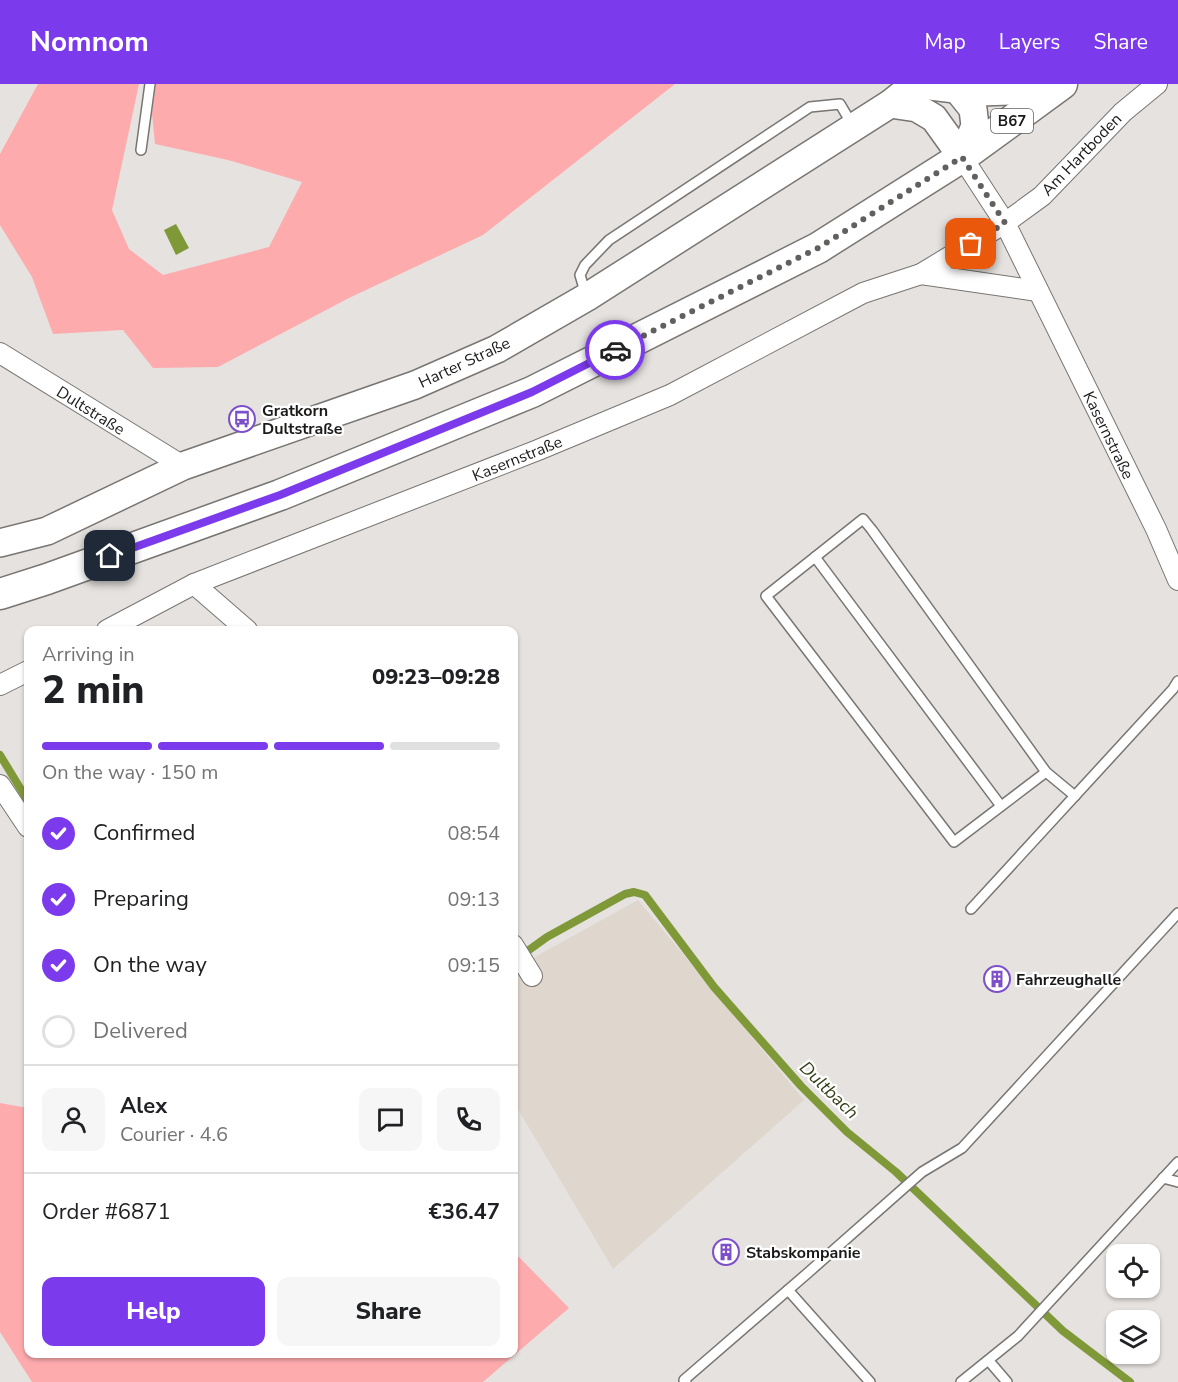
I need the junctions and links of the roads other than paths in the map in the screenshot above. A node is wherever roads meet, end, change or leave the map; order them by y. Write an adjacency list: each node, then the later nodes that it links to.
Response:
1 (150, 84): 9 (lane)
2 (1048, 84): 6 (street)
3 (1062, 84): 10 (main road, B67)
4 (1157, 84): 11 (street, Am Hartboden)
5 (923, 85): 6 (street); 7 (street, Harter Straße)
6 (957, 89): 10 (street)
7 (890, 104): 8 (street, Harter Straße); 10 (street)
8 (854, 127): 14 (street, Harter Straße); 14 (lane)
9 (141, 150)
10 (962, 157): 11 (street, Kasernstraße); 21 (main road, B67)
11 (1005, 223): 12 (street, Kasernstraße); 13 (street, Kasernstraße)
12 (921, 274): 13 (street, Kasernstraße); 20 (street, Kasernstraße)
13 (1038, 291): 19 (street, Kasernstraße)
14 (587, 297): 16 (street, Harter Straße)
15 (0, 353): 16 (street, Dultstraße)
16 (183, 466): 17 (street, Harter Straße)
17 (0, 543)
18 (815, 557): 27 (lane); 30 (lane); 30 (lane)
19 (1178, 580)
20 (194, 584): 22 (street, Kasernstraße); 23 (street)
21 (0, 594)
22 (115, 626)
23 (241, 626)
24 (24, 673): 26 (street)
25 (1178, 681): 29 (lane)
26 (0, 686)
27 (1046, 772): 29 (lane); 30 (lane)
28 (0, 785): 31 (street)
29 (1075, 796): 32 (lane)
30 (1001, 806)
31 (24, 820)
32 (971, 909)
33 (1178, 913): 37 (lane)
34 (1178, 1162): 35 (lane)
35 (1163, 1178): 36 (lane); 38 (lane)
36 (1178, 1182)
37 (788, 1290): 39 (lane); 40 (lane)
38 (989, 1360): 41 (lane); 42 (lane)
39 (686, 1382)
40 (870, 1382)
41 (961, 1382)
42 (1007, 1382)

